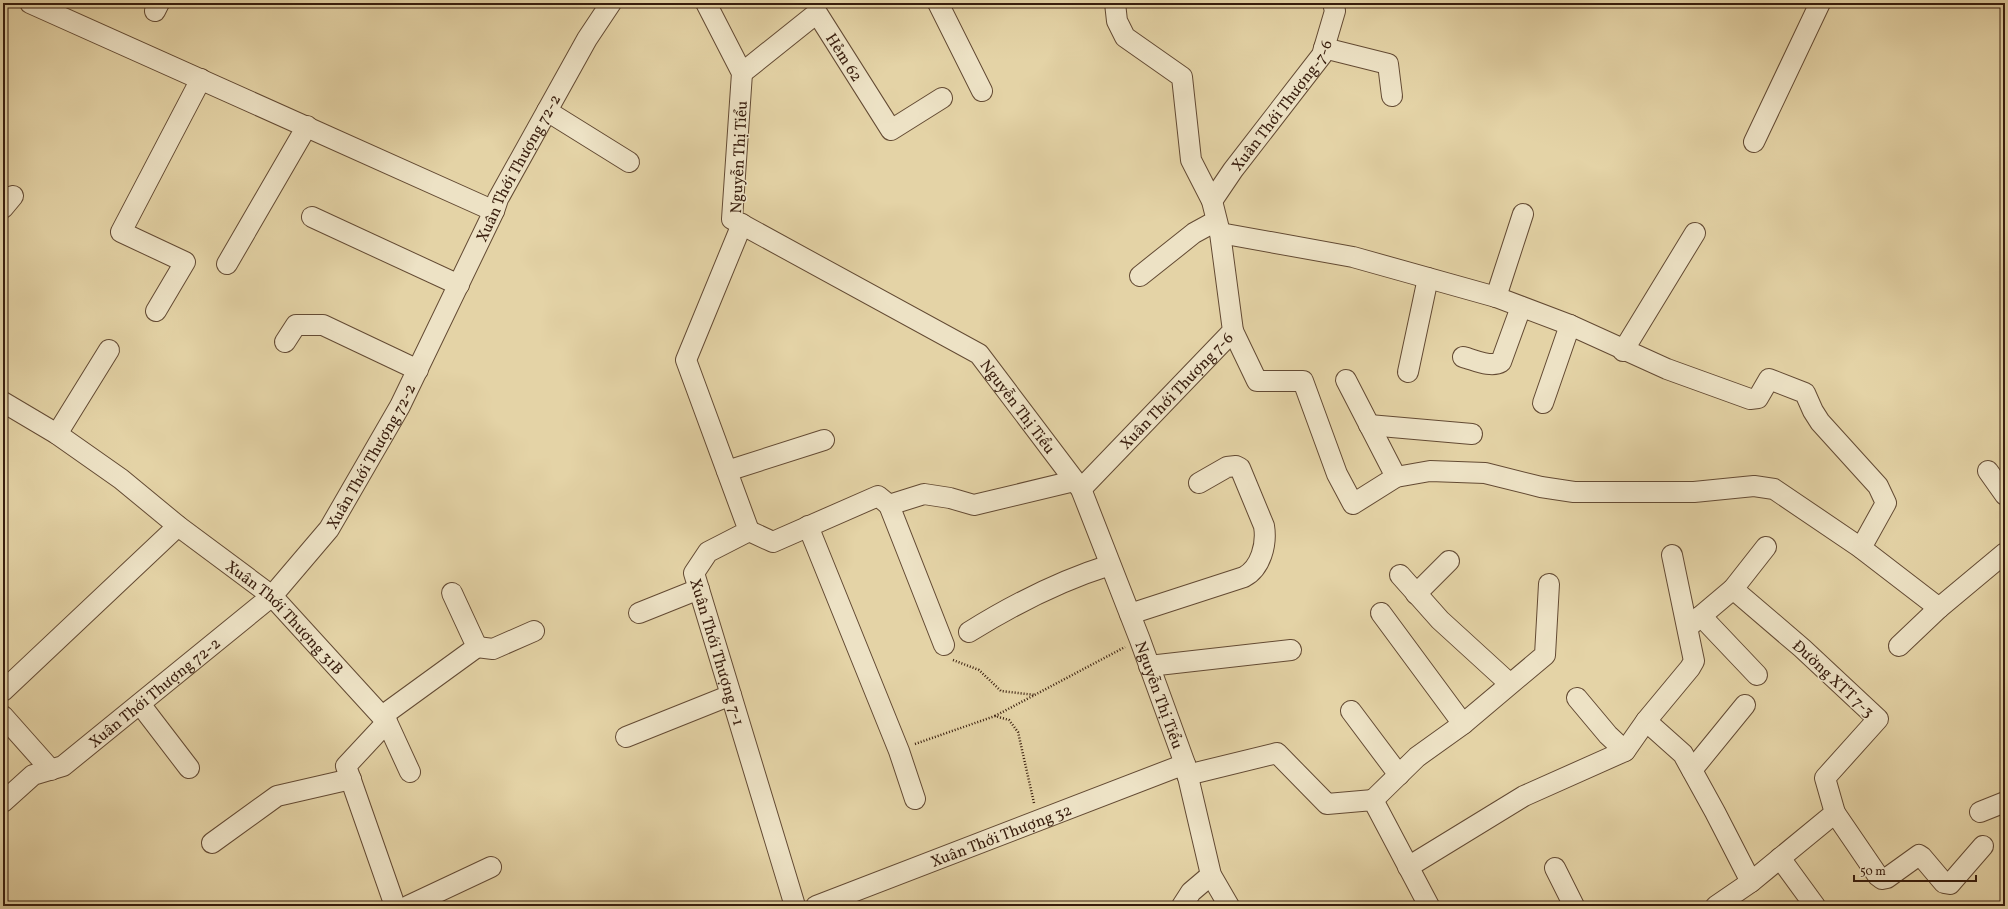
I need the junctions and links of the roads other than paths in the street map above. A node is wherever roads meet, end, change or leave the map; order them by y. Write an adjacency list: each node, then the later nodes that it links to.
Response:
1 (30, 3): 10 (street)
2 (611, 3): 14 (street, Xuân Thới Thượng 72-2)
3 (706, 3): 9 (street)
4 (938, 3): 11 (street)
5 (1116, 3): 18 (street, Xuân Thới Thượng 7-6)
6 (1333, 3): 8 (street, Xuân Thới Thượng-7-6)
7 (1820, 3): 16 (street)
8 (1324, 48): 12 (street); 18 (street, Xuân Thới Thượng-7-6)
9 (742, 73): 13 (street, Hẻm 62); 22 (street, Nguyễn Thị Tiểu)
10 (201, 79): 15 (street); 31 (street)
11 (982, 91)
12 (1392, 96)
13 (942, 98)
14 (547, 111): 17 (street); 19 (street, Xuân Thới Thượng 72-2)
15 (307, 126): 19 (street); 25 (street)
16 (1754, 142)
17 (629, 162)
18 (1212, 201): 23 (street, Xuân Thới Thượng 7-6)
19 (494, 211): 28 (street, Xuân Thới Thượng 72-2)
20 (1523, 214): 29 (street)
21 (312, 217): 28 (street)
22 (742, 224): 47 (street); 51 (street, Nguyễn Thị Tiểu)
23 (1218, 227): 26 (street); 27 (street); 33 (street, Xuân Thới Thượng 7-6)
24 (1696, 233): 36 (street)
25 (227, 264)
26 (1140, 276)
27 (1428, 278): 29 (street); 39 (street)
28 (459, 285): 38 (street, Xuân Thới Thượng 72-2)
29 (1496, 298): 30 (street)
30 (1521, 307): 32 (street); 37 (street)
31 (156, 311)
32 (1570, 325): 36 (street); 42 (street)
33 (1233, 331): 49 (street); 51 (street, Xuân Thới Thượng 7-6)
34 (285, 342): 38 (street)
35 (109, 350): 44 (street)
36 (1624, 351): 58 (street)
37 (1464, 357)
38 (418, 370): 69 (street, Xuân Thới Thượng 72-2)
39 (1408, 372)
40 (1346, 380): 43 (street)
41 (3, 402): 44 (street, Xuân Thới Thượng 31B)
42 (1543, 403)
43 (1369, 425): 45 (street); 49 (street)
44 (57, 434): 54 (street, Xuân Thới Thượng 31B)
45 (1472, 434)
46 (824, 440): 47 (street)
47 (727, 471): 56 (street)
48 (1988, 471): 52 (street)
49 (1396, 477): 58 (street)
50 (1199, 483): 73 (street)
51 (1077, 485): 53 (street); 62 (street, Nguyễn Thị Tiểu)
52 (2005, 495)
53 (889, 505): 55 (street); 77 (street)
54 (178, 526): 69 (street, Xuân Thới Thượng 31B); 84 (street)
55 (808, 526): 56 (street); 104 (street)
56 (748, 531): 65 (street, Xuân Thới Thượng 7-1)
57 (1766, 547): 66 (street)
58 (1861, 548): 70 (street)
59 (2005, 553): 70 (street)
60 (1672, 554): 74 (street)
61 (1449, 561): 68 (street)
62 (1110, 565): 73 (street, Nguyễn Thị Tiểu); 76 (street)
63 (1400, 575): 68 (street)
64 (1549, 584): 83 (street)
65 (699, 589): 71 (street); 85 (street, Xuân Thới Thượng 7-1)
66 (1733, 589): 74 (street); 108 (street, Đường XTT 7-3)
67 (452, 593): 79 (street)
68 (1416, 594): 83 (street)
69 (272, 596): 87 (street, Xuân Thới Thượng 72-2); 91 (street, Xuân Thới Thượng 31B)
70 (1938, 608): 78 (street)
71 (639, 613)
72 (1381, 613): 93 (street)
73 (1130, 614): 81 (street, Nguyễn Thị Tiểu)
74 (1694, 622): 82 (street); 92 (street)
75 (534, 631): 79 (street)
76 (969, 632)
77 (944, 644)
78 (1899, 646)
79 (477, 647): 91 (street)
80 (1291, 650): 81 (street)
81 (1149, 666): 97 (street, Nguyễn Thị Tiểu)
82 (1757, 675)
83 (1509, 683): 93 (street)
84 (3, 691)
85 (731, 695): 94 (street); 118 (street, Xuân Thới Thượng 7-1)
86 (1577, 698): 95 (street)
87 (140, 704): 96 (street); 98 (street, Xuân Thới Thượng 72-2)
88 (1745, 705): 99 (street)
89 (1351, 711): 101 (street)
90 (3, 716): 98 (street)
91 (385, 719): 100 (street, Xuân Thới Thượng 31B); 102 (street)
92 (1646, 721): 95 (street); 99 (street)
93 (1463, 724): 101 (street)
94 (626, 737)
95 (1625, 751): 113 (street)
96 (189, 768)
97 (1186, 769): 105 (street, Xuân Thới Thượng 32); 115 (street, Nguyễn Thị Tiểu); 119 (street, Xuân Thới Thượng 32)
98 (51, 770): 103 (street, Xuân Thới Thượng 72-2)
99 (1692, 770): 116 (street)
100 (410, 772)
101 (1399, 775): 105 (street)
102 (351, 779): 109 (street); 117 (street)
103 (4, 798)
104 (915, 799)
105 (1373, 800): 113 (street)
106 (2005, 802): 107 (street)
107 (1980, 812)
108 (1835, 813): 110 (street); 111 (street)
109 (212, 843)
110 (1983, 846)
111 (1780, 858): 116 (street); 125 (street)
112 (491, 867): 117 (street)
113 (1408, 867): 122 (street)
114 (1555, 868): 123 (street)
115 (1211, 875): 120 (street); 121 (street, Nguyễn Thị Tiểu)
116 (1751, 882): 124 (street)
117 (395, 905)
118 (795, 906)
119 (816, 906)
120 (1182, 906)
121 (1228, 906)
122 (1429, 906)
123 (1574, 906)
124 (1716, 906)
125 (1815, 906)

